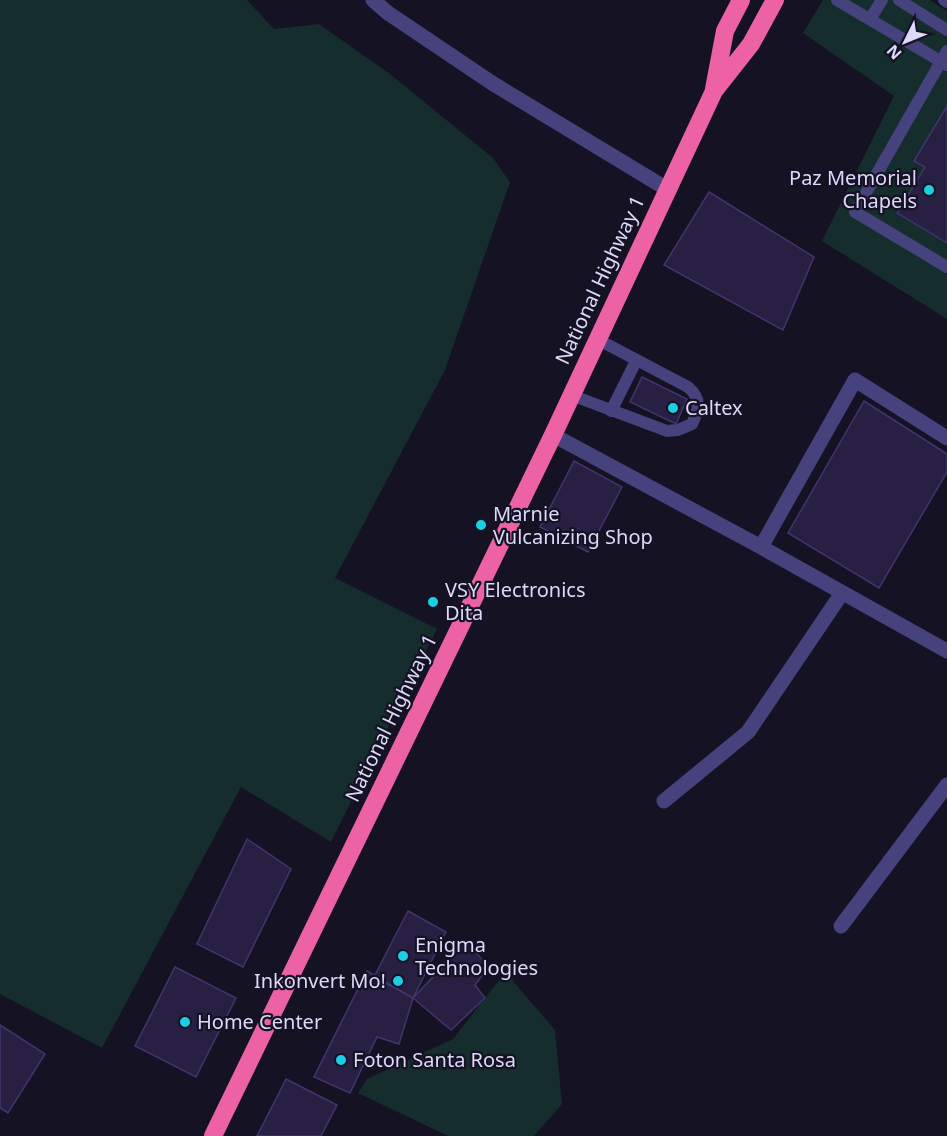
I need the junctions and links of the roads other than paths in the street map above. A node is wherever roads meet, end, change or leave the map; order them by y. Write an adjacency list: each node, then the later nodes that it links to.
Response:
1 (373, 0): 11 (street)
2 (741, 0): 10 (highway, National Highway 1)
3 (775, 0): 10 (highway, National Highway 1)
4 (837, 0): 7 (lane)
5 (882, 0): 7 (lane)
6 (899, 0): 8 (lane)
7 (870, 19): 9 (lane)
8 (947, 30)
9 (945, 59): 12 (lane)
10 (714, 91): 11 (highway, National Highway 1)
11 (667, 189): 13 (highway, National Highway 1)
12 (947, 267)
13 (597, 339): 14 (lane); 15 (highway, National Highway 1)
14 (636, 361): 16 (lane); 16 (lane)
15 (571, 395): 16 (lane); 17 (highway, National Highway 1)
16 (611, 411)
17 (553, 435): 19 (street); 25 (highway, National Highway 1)
18 (947, 438): 19 (street)
19 (761, 547): 20 (street)
20 (842, 593): 21 (street); 23 (street)
21 (947, 651)
22 (947, 785): 24 (street)
23 (664, 801)
24 (840, 926)
25 (213, 1136)

